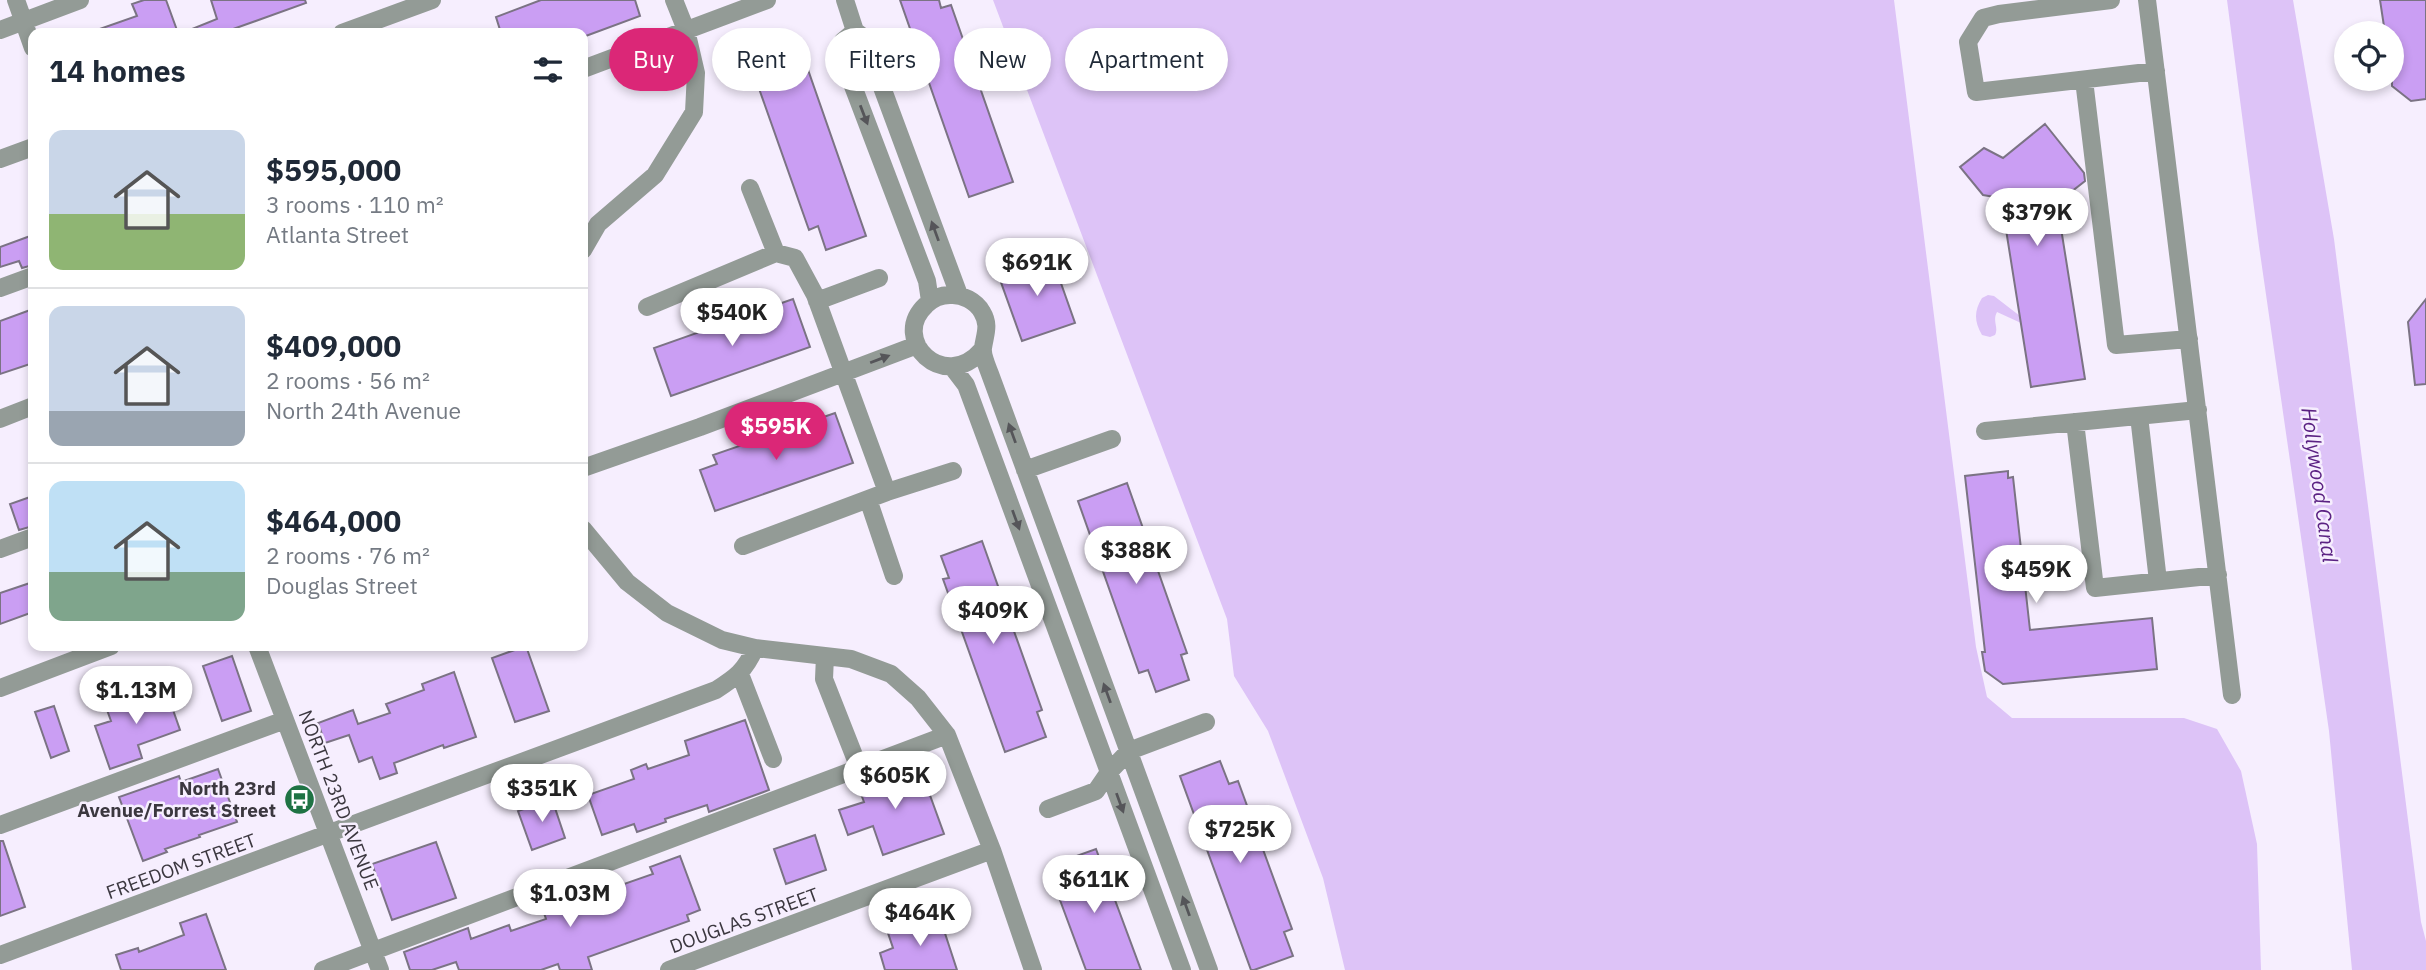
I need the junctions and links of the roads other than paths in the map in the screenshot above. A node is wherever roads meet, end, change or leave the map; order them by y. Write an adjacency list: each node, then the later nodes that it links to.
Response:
1 (16, 0): 9 (street)
2 (80, 0): 9 (street)
3 (432, 0): 10 (street)
4 (674, 0): 11 (street)
5 (767, 0): 12 (street)
6 (845, 0): 13 (street)
7 (2111, 0): 19 (street)
8 (2147, 0): 18 (street)
9 (23, 21): 14 (street); 15 (street)
10 (356, 28)
11 (685, 28)
12 (691, 28)
13 (854, 28)
14 (0, 30)
15 (28, 34)
16 (609, 59): 17 (street)
17 (588, 67)
18 (2156, 71): 19 (street); 35 (street)
19 (2084, 80): 35 (street)
20 (695, 91): 26 (street)
21 (855, 91): 33 (street, one-way to 33)
22 (883, 91): 31 (street, one-way to 22)
23 (28, 149): 24 (street)
24 (0, 159)
25 (750, 188): 27 (street)
26 (590, 223)
27 (776, 253): 32 (street); 34 (street)
28 (28, 278): 30 (street)
29 (879, 278): 32 (street)
30 (0, 288)
31 (958, 295): 33 (street); 37 (street)
32 (817, 301): 39 (street)
33 (930, 301): 36 (street)
34 (647, 307)
35 (2189, 339): 41 (street)
36 (917, 345): 38 (street); 39 (street, one-way to 36)
37 (982, 350): 38 (street); 48 (street, one-way to 37)
38 (953, 368): 72 (street, one-way to 72)
39 (843, 373): 47 (street); 50 (street)
40 (28, 408): 43 (street)
41 (2198, 410): 42 (street); 56 (street)
42 (2139, 416): 44 (street); 58 (street)
43 (0, 419)
44 (2075, 422): 45 (street); 58 (street)
45 (1985, 431)
46 (1112, 439): 48 (street)
47 (588, 466)
48 (1025, 470): 69 (street, one-way to 48)
49 (953, 471): 50 (street)
50 (887, 492): 51 (street)
51 (867, 499): 54 (street); 57 (street)
52 (588, 535): 59 (street)
53 (28, 539): 55 (street)
54 (743, 546)
55 (0, 549)
56 (2218, 575): 58 (street); 65 (street)
57 (894, 576)
58 (2158, 581)
59 (755, 648): 62 (street); 63 (street, FREEDOM STREET)
60 (98, 651): 64 (street)
61 (259, 651): 66 (street, NORTH 23RD AVENUE)
62 (825, 656): 68 (street); 71 (street)
63 (740, 674): 70 (street); 75 (street, FREEDOM STREET)
64 (0, 688)
65 (2232, 695)
66 (285, 720): 74 (street); 75 (street, NORTH 23RD AVENUE)
67 (1206, 722): 69 (street)
68 (947, 735): 71 (street); 76 (street)
69 (1129, 751): 72 (street); 84 (street, one-way to 69)
70 (773, 760)
71 (859, 768): 77 (street)
72 (1109, 772): 73 (street); 83 (street, one-way to 83)
73 (1048, 809)
74 (0, 825)
75 (329, 833): 77 (street, NORTH 23RD AVENUE); 78 (street, FREEDOM STREET)
76 (992, 850): 81 (street, DOUGLAS STREET); 82 (street)
77 (373, 951): 79 (street); 80 (street, NORTH 23RD AVENUE)
78 (0, 955)
79 (323, 970)
80 (380, 970)
81 (669, 970)
82 (1031, 970)
83 (1182, 970)
84 (1209, 970)

